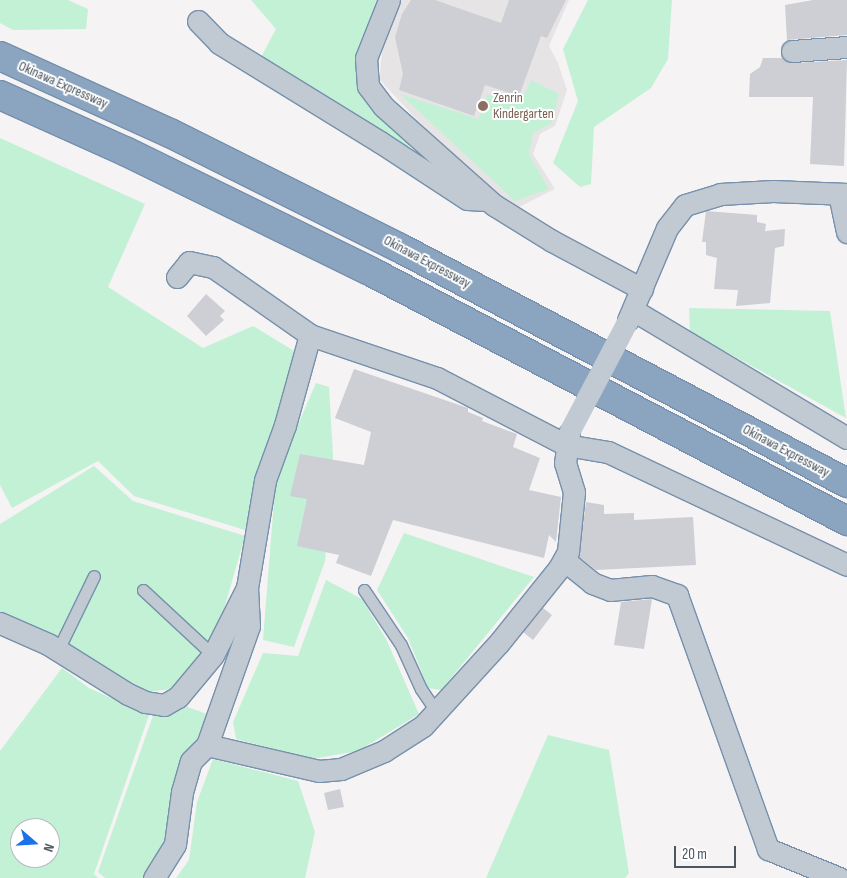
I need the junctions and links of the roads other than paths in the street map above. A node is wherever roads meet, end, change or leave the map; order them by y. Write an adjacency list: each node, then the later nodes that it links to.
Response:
1 (389, 0): 8 (street)
2 (198, 21): 8 (street)
3 (847, 47): 4 (street)
4 (792, 51)
5 (0, 56): 16 (highway, Okinawa Expressway)
6 (0, 95): 17 (highway)
7 (843, 194): 9 (street); 11 (street)
8 (490, 201): 11 (street)
9 (847, 232)
10 (177, 277): 13 (street)
11 (642, 289): 12 (street)
12 (631, 315): 14 (street, bridge); 15 (street)
13 (310, 335): 14 (street); 21 (street)
14 (568, 437): 18 (street); 19 (street)
15 (847, 438)
16 (847, 483)
17 (847, 522)
18 (564, 560): 27 (street); 30 (street)
19 (847, 566)
20 (94, 576): 25 (lane)
21 (247, 588): 26 (street); 28 (street)
22 (143, 590): 26 (lane)
23 (364, 590): 27 (lane)
24 (0, 623): 25 (street)
25 (58, 650): 26 (street)
26 (213, 655)
27 (437, 713): 28 (street)
28 (207, 745): 29 (street)
29 (154, 878)
30 (839, 878)

